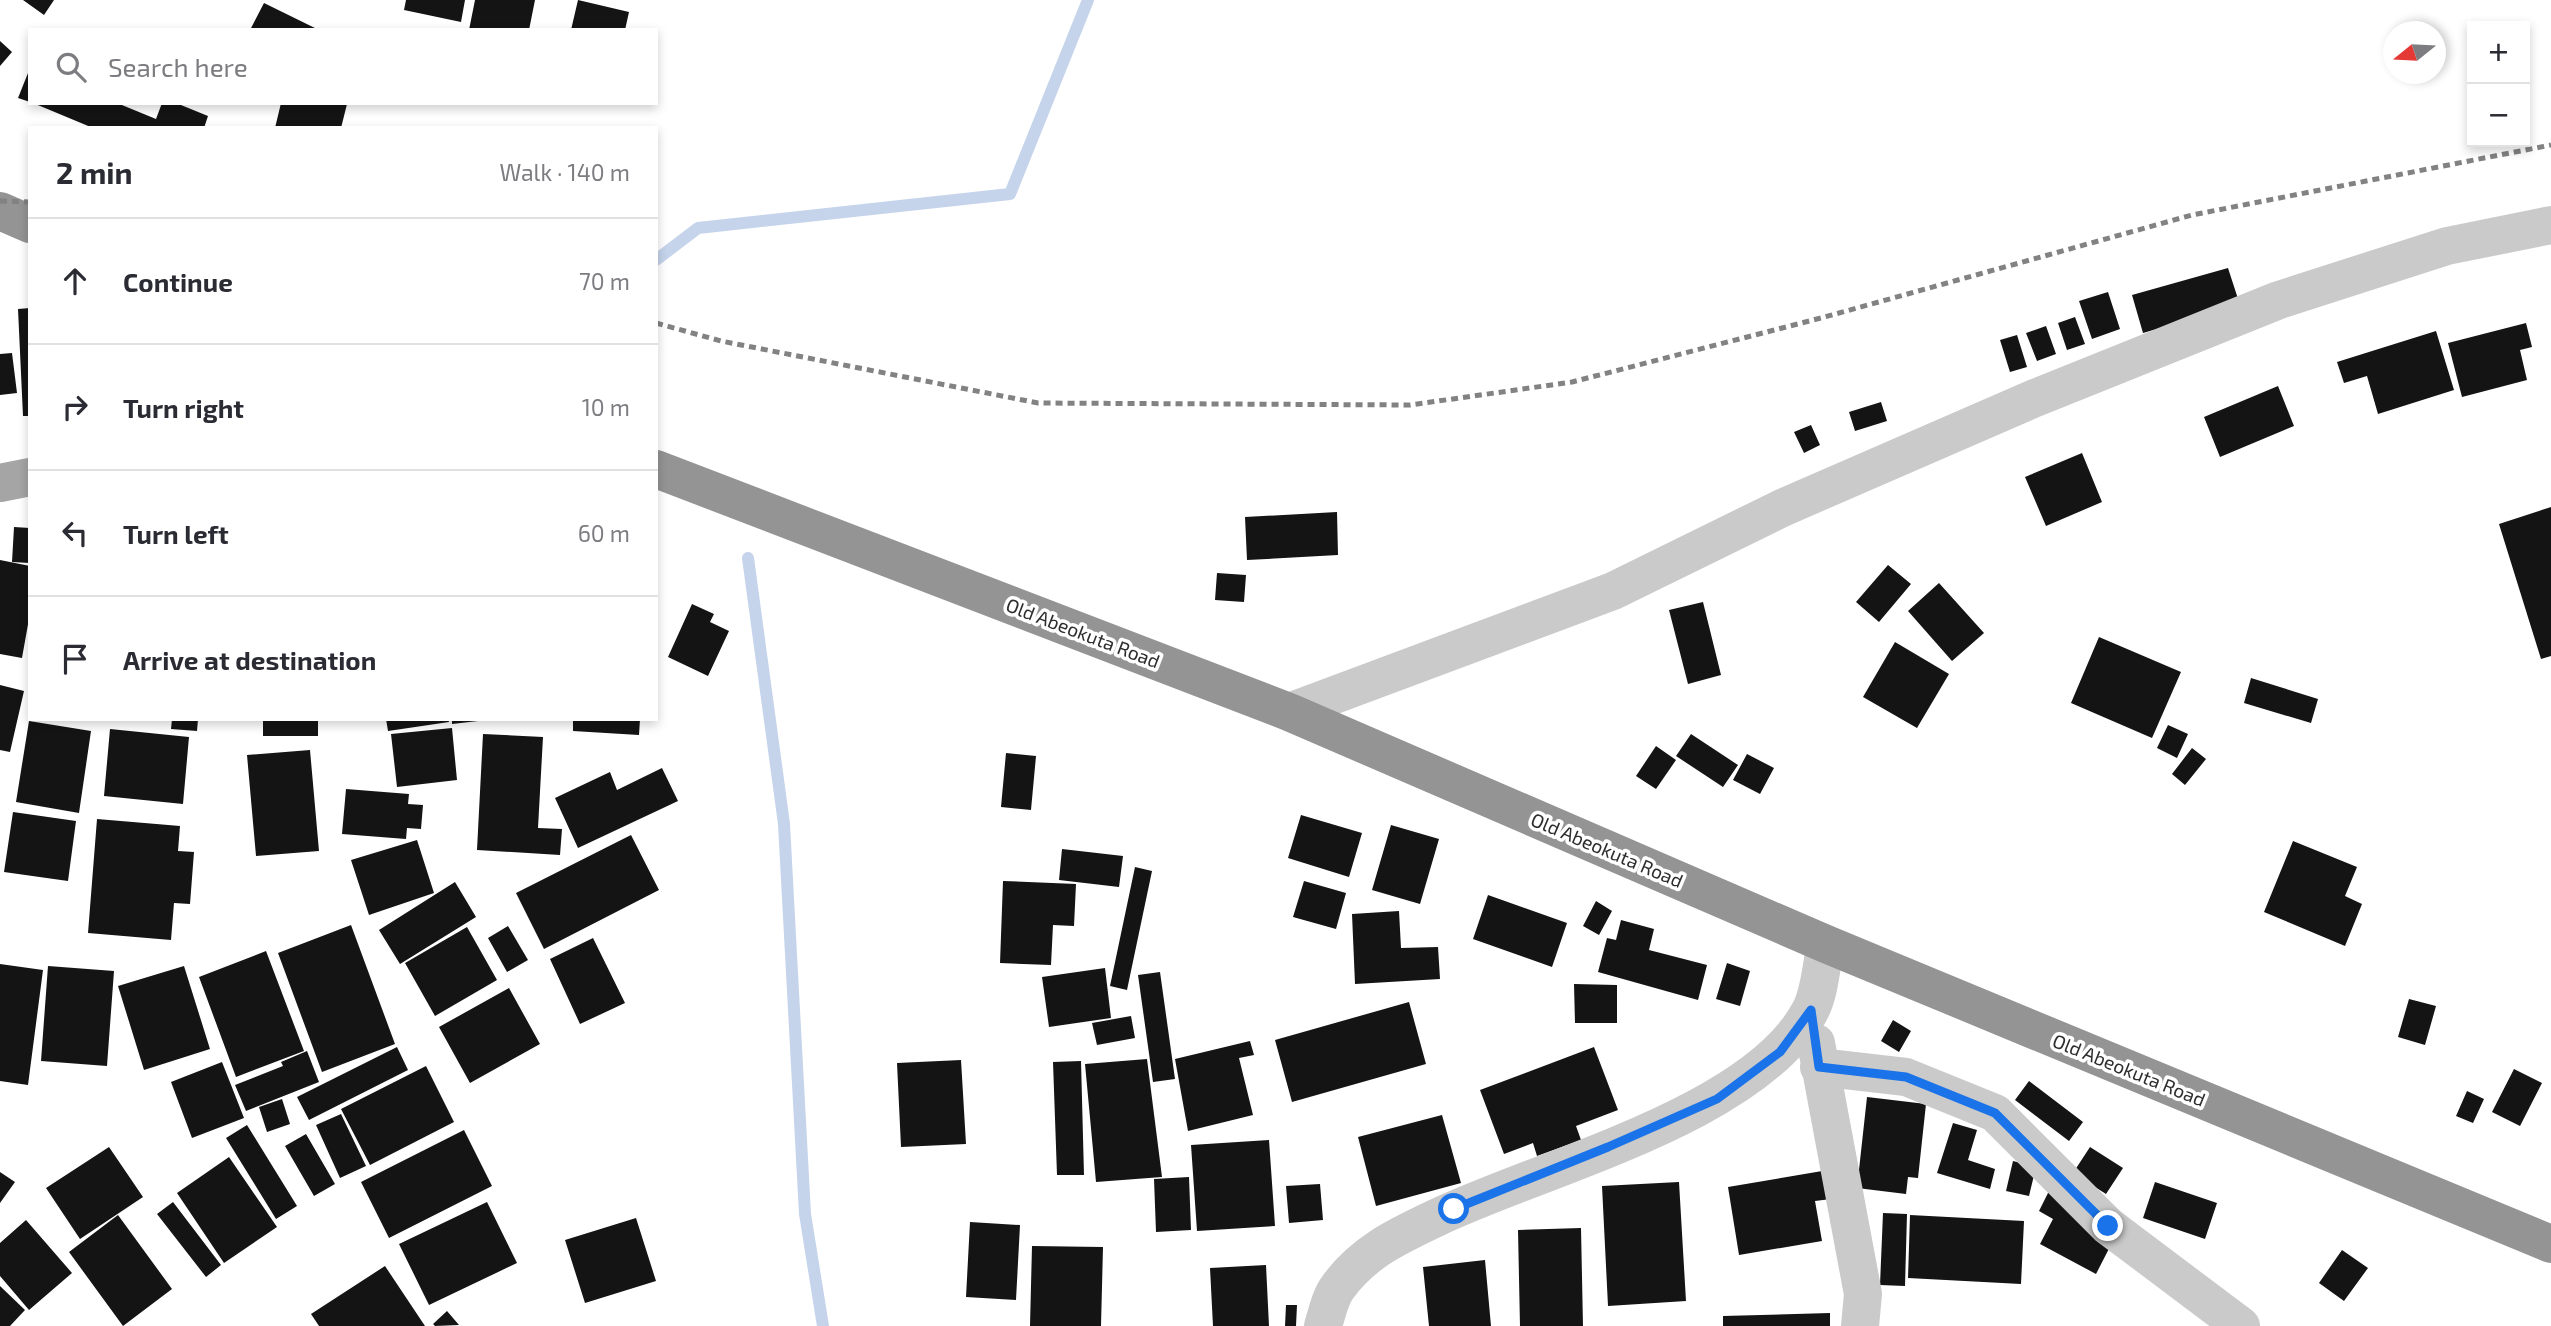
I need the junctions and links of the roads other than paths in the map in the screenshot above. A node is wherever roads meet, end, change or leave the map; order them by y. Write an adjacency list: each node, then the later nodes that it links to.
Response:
1 (0, 211): 2 (highway)
2 (28, 223)
3 (2551, 225): 7 (street)
4 (658, 471): 7 (highway, Old Abeokuta Road)
5 (28, 477): 6 (main road)
6 (0, 483)
7 (1289, 712): 8 (highway, Old Abeokuta Road)
8 (1826, 944): 9 (street); 11 (highway, Old Abeokuta Road)
9 (1811, 1010): 10 (street); 12 (street)
10 (1819, 1067): 13 (street); 14 (street)
11 (2551, 1244)
12 (1323, 1326)
13 (1860, 1326)
14 (2241, 1326)

